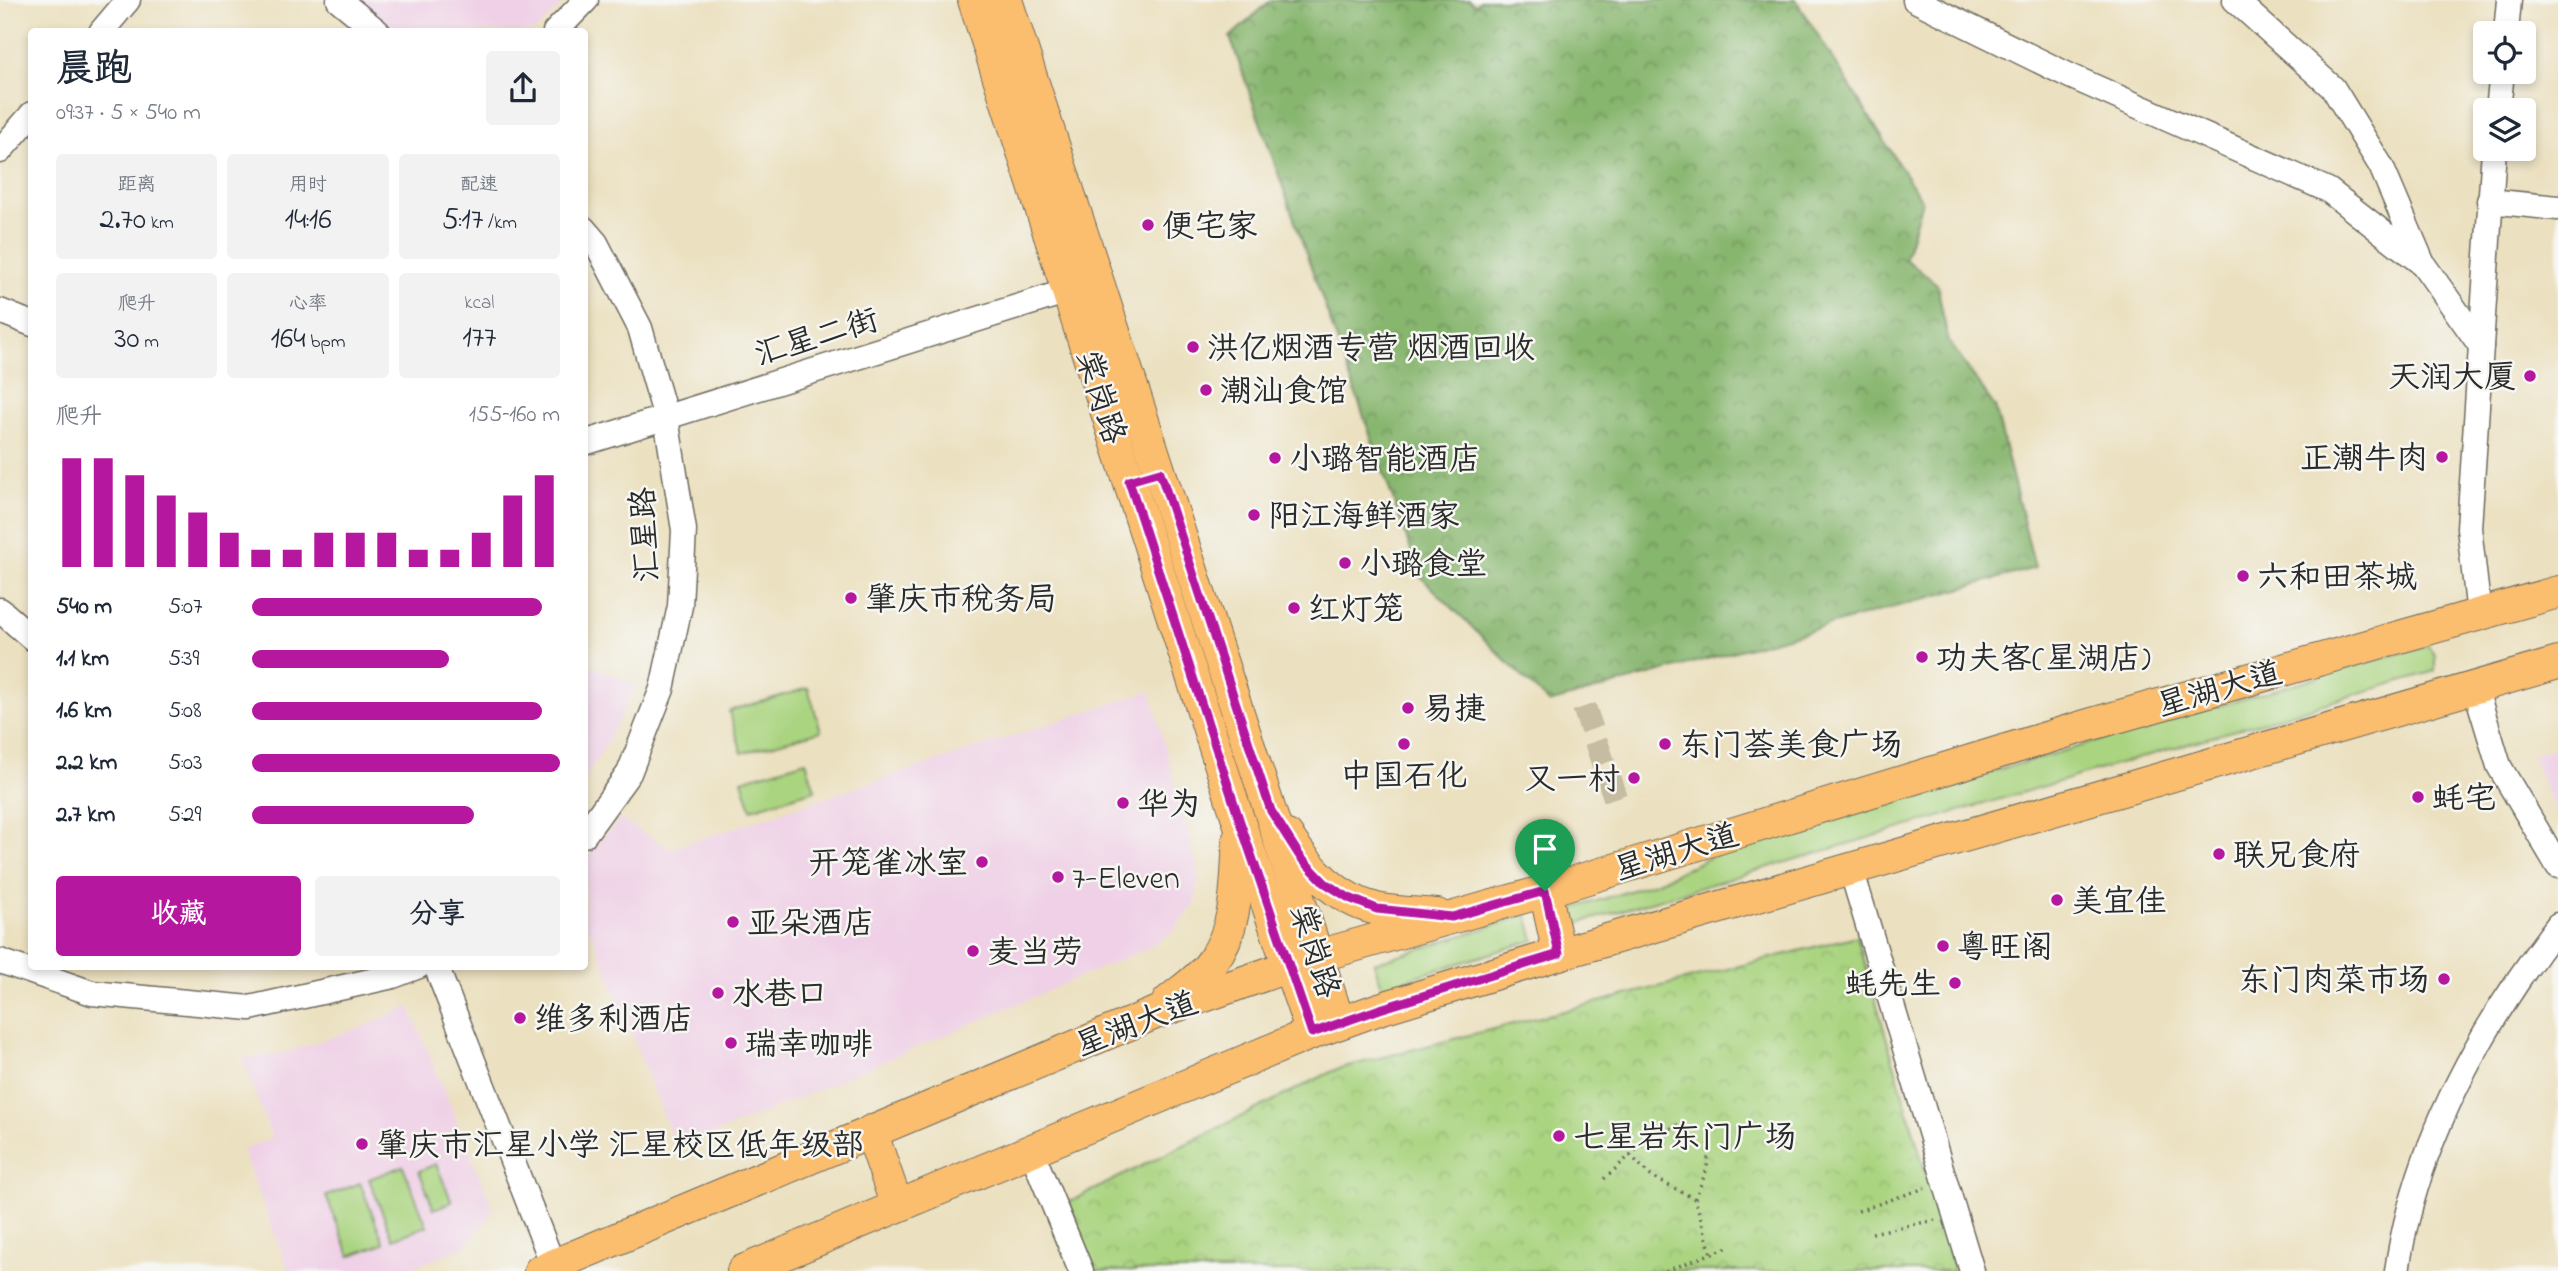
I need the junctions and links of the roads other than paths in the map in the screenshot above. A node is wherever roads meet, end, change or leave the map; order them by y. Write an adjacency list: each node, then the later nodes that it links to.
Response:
1 (128, 0): 10 (street)
2 (339, 0): 11 (street)
3 (586, 0): 12 (street)
4 (974, 0): 20 (main road, 棠岗路)
5 (1006, 0): 26 (main road, 棠岗路)
6 (1915, 0): 19 (street)
7 (2235, 0): 19 (street)
8 (2509, 0): 9 (street)
9 (2506, 21)
10 (104, 28)
11 (373, 28)
12 (559, 28)
13 (28, 119): 14 (street)
14 (0, 151)
15 (2493, 161): 16 (street)
16 (2489, 201): 17 (street); 23 (street)
17 (2558, 208)
18 (588, 234): 24 (street, 汇星路)
19 (2423, 264): 23 (street)
20 (1068, 291): 24 (street, 汇星二街); 27 (main road, 棠岗路)
21 (0, 311): 22 (street)
22 (28, 322)
23 (2480, 346): 30 (street)
24 (666, 418): 25 (street, 汇星二街); 36 (street, 汇星路)
25 (588, 442)
26 (1160, 472): 27 (main road); 34 (main road, 棠岗路)
27 (1129, 481): 35 (main road, 棠岗路)
28 (2558, 592): 30 (main road, 星湖大道)
29 (0, 610): 31 (street)
30 (2479, 614): 39 (main road, 星湖大道)
31 (28, 634)
32 (2558, 663): 33 (main road, 星湖大道)
33 (2475, 687): 37 (street); 38 (main road, 星湖大道)
34 (1271, 811): 40 (main road); 44 (main road, 棠岗路)
35 (1240, 822): 44 (main road, 棠岗路); 47 (main road)
36 (588, 829)
37 (2558, 866)
38 (1851, 869): 42 (main road, 星湖大道); 55 (street)
39 (1545, 891): 40 (main road, 星湖大道); 42 (main road)
40 (1452, 917): 44 (main road, 星湖大道)
41 (2558, 925): 56 (street)
42 (1559, 954): 48 (main road, 星湖大道)
43 (0, 961): 45 (street)
44 (1304, 961): 47 (main road, 星湖大道); 48 (main road, 棠岗路)
45 (409, 970)
46 (437, 970): 52 (street)
47 (1153, 1014): 49 (main road, 星湖大道)
48 (1326, 1028): 50 (main road, 星湖大道)
49 (871, 1131): 51 (main road); 52 (main road, 星湖大道)
50 (1031, 1150): 51 (main road, 星湖大道); 54 (street)
51 (897, 1206): 53 (main road, 星湖大道)
52 (547, 1268)
53 (743, 1271)
54 (1081, 1271)
55 (1972, 1271)
56 (2396, 1271)

